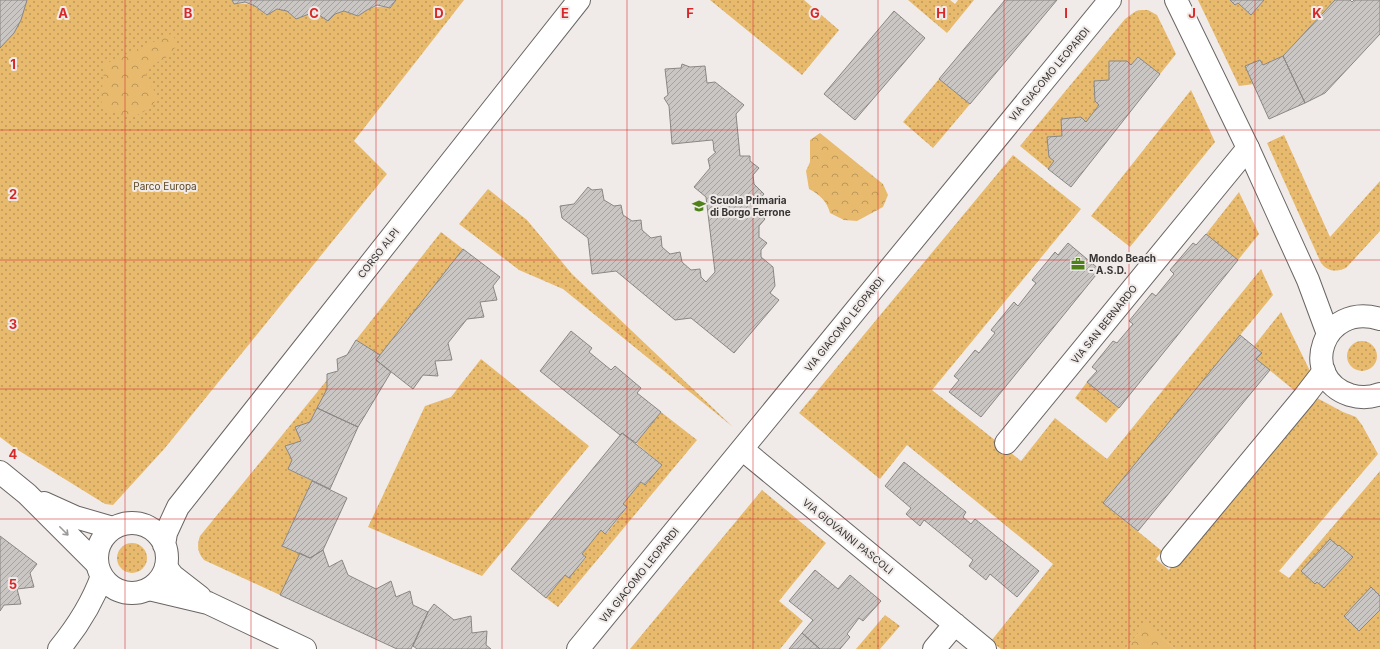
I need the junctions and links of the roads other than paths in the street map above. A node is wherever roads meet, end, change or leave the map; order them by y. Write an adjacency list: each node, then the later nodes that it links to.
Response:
1 (1110, 0): 12 (street, VIA GIACOMO LEOPARDI)
2 (1176, 0): 4 (street)
3 (574, 2): 15 (street, CORSO ALPI)
4 (1248, 148): 5 (street); 11 (street, VIA SAN BERNARDO)
5 (1310, 284): 7 (street); 8 (street)
6 (1377, 314): 7 (street)
7 (1347, 318): 8 (street)
8 (1328, 334): 9 (street)
9 (1328, 378): 10 (street); 19 (street)
10 (1376, 399)
11 (1006, 443)
12 (742, 449): 25 (street, VIA GIOVANNI PASCOLI); 29 (street, VIA GIACOMO LEOPARDI)
13 (0, 472): 14 (street)
14 (26, 494): 17 (street); 21 (street, one-way to 21)
15 (178, 507): 16 (street, CORSO ALPI); 18 (street, CORSO ALPI)
16 (138, 523): 17 (street); 18 (street)
17 (113, 528): 21 (street)
18 (164, 544): 20 (street)
19 (1172, 556)
20 (166, 567): 22 (street); 24 (street)
21 (99, 570): 23 (street); 26 (street)
22 (149, 589): 23 (street); 24 (street)
23 (123, 592): 26 (street)
24 (208, 603): 28 (street)
25 (954, 624): 30 (street); 31 (street, VIA GIOVANNI PASCOLI)
26 (74, 630): 27 (street)
27 (59, 649)
28 (305, 649)
29 (578, 649)
30 (934, 649)
31 (985, 649)

